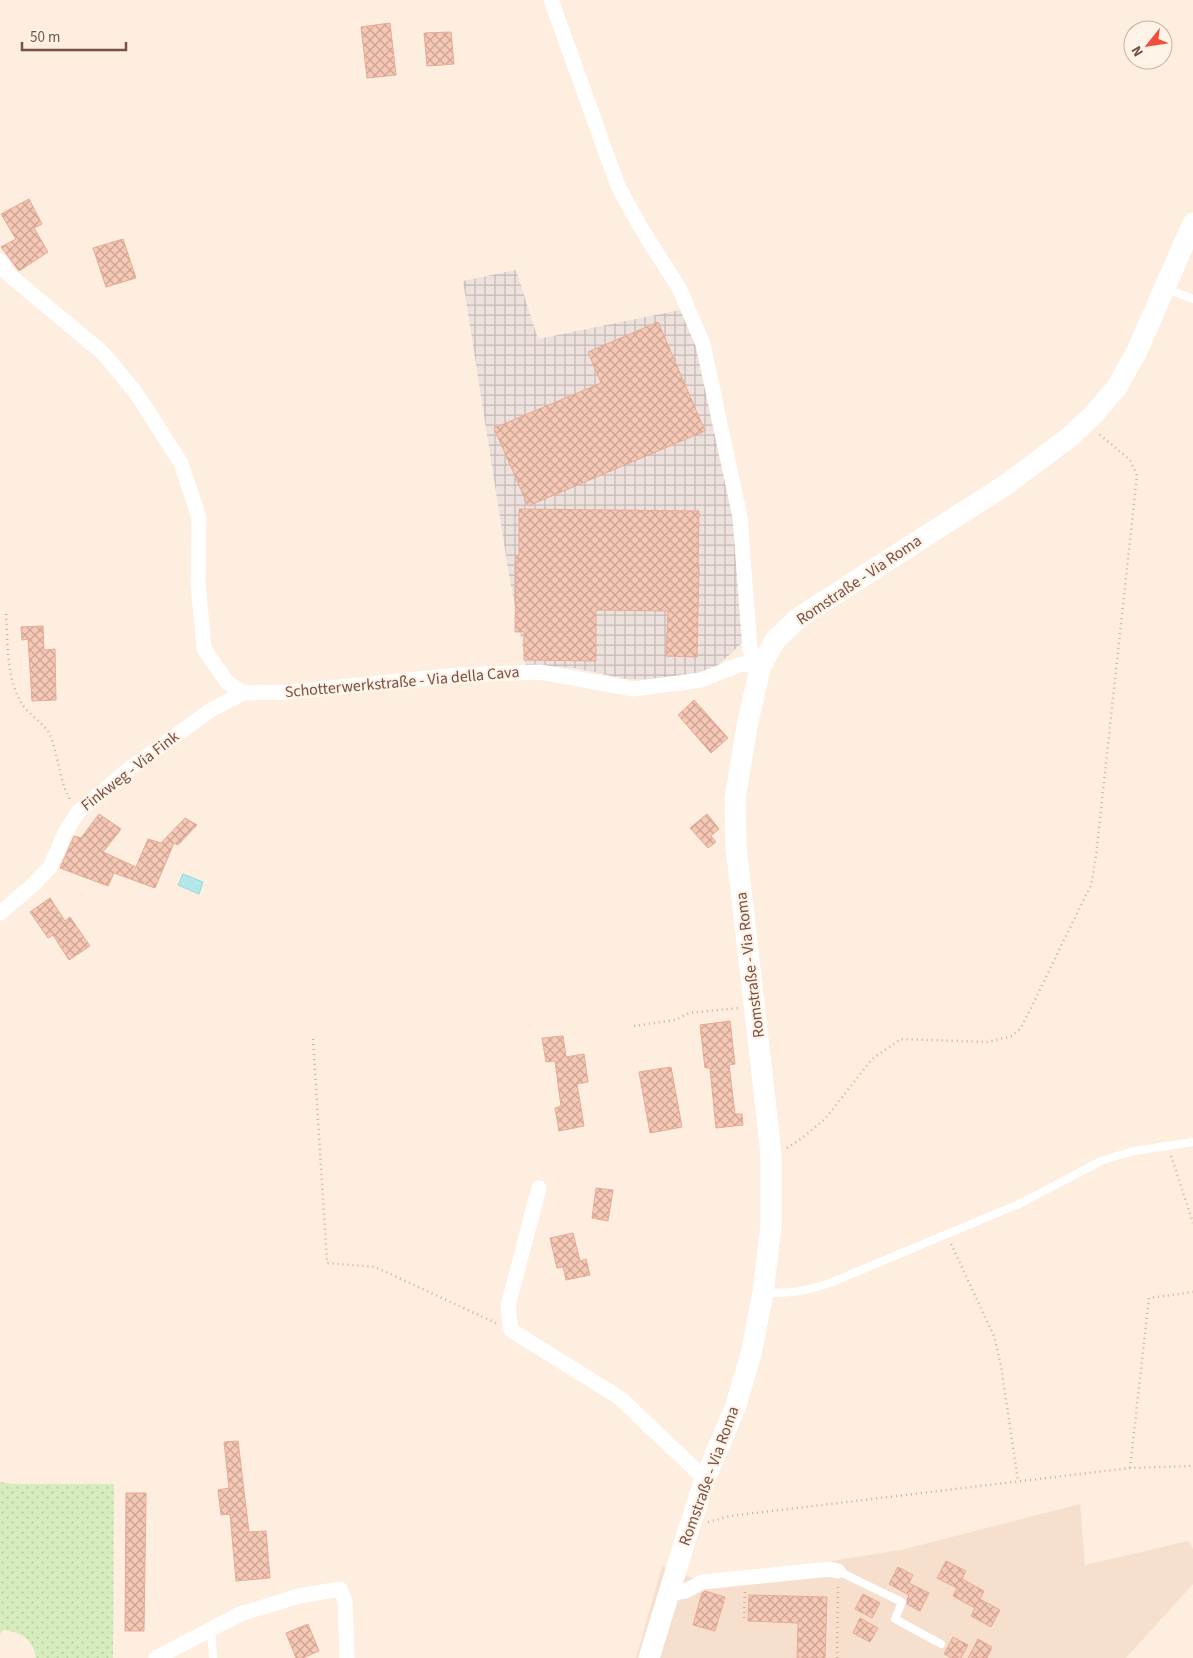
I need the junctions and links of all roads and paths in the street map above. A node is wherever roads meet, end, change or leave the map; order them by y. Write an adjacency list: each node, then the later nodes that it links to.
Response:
1 (551, 0): 8 (street)
2 (1193, 223): 4 (street, Romstraße - Via Roma)
3 (0, 262): 9 (street)
4 (1165, 288): 5 (lane); 8 (street, Romstraße - Via Roma)
5 (1193, 299)
6 (1096, 431): 16 (path)
7 (6, 614): 10 (path)
8 (761, 665): 9 (street, Schotterwerkstraße - Via della Cava); 12 (street, Romstraße - Via Roma)
9 (243, 693): 10 (street, Finkweg - Via Fink)
10 (78, 812): 11 (street, Finkweg - Via Fink)
11 (0, 914)
12 (755, 1007): 13 (path); 22 (street, Romstraße - Via Roma)
13 (634, 1026)
14 (313, 1039): 23 (path)
15 (1193, 1142): 17 (lane)
16 (784, 1144)
17 (1167, 1145): 19 (path); 20 (lane)
18 (539, 1188): 23 (street)
19 (1193, 1223)
20 (946, 1234): 22 (lane); 27 (path)
21 (1193, 1292): 25 (path)
22 (763, 1293): 26 (street, Romstraße - Via Roma)
23 (511, 1330): 26 (street)
24 (1193, 1466): 25 (path)
25 (1130, 1468): 27 (path)
26 (705, 1479): 31 (street, Romstraße - Via Roma)
27 (1018, 1481): 28 (path)
28 (705, 1517)
29 (838, 1572): 30 (street); 34 (lane); 39 (path)
30 (746, 1578): 31 (street); 32 (path)
31 (677, 1592): 38 (street, Romstraße - Via Roma)
32 (744, 1618)
33 (211, 1630): 35 (street); 36 (lane); 37 (street)
34 (942, 1644)
35 (156, 1658)
36 (213, 1658)
37 (347, 1658)
38 (649, 1658)
39 (838, 1658)

